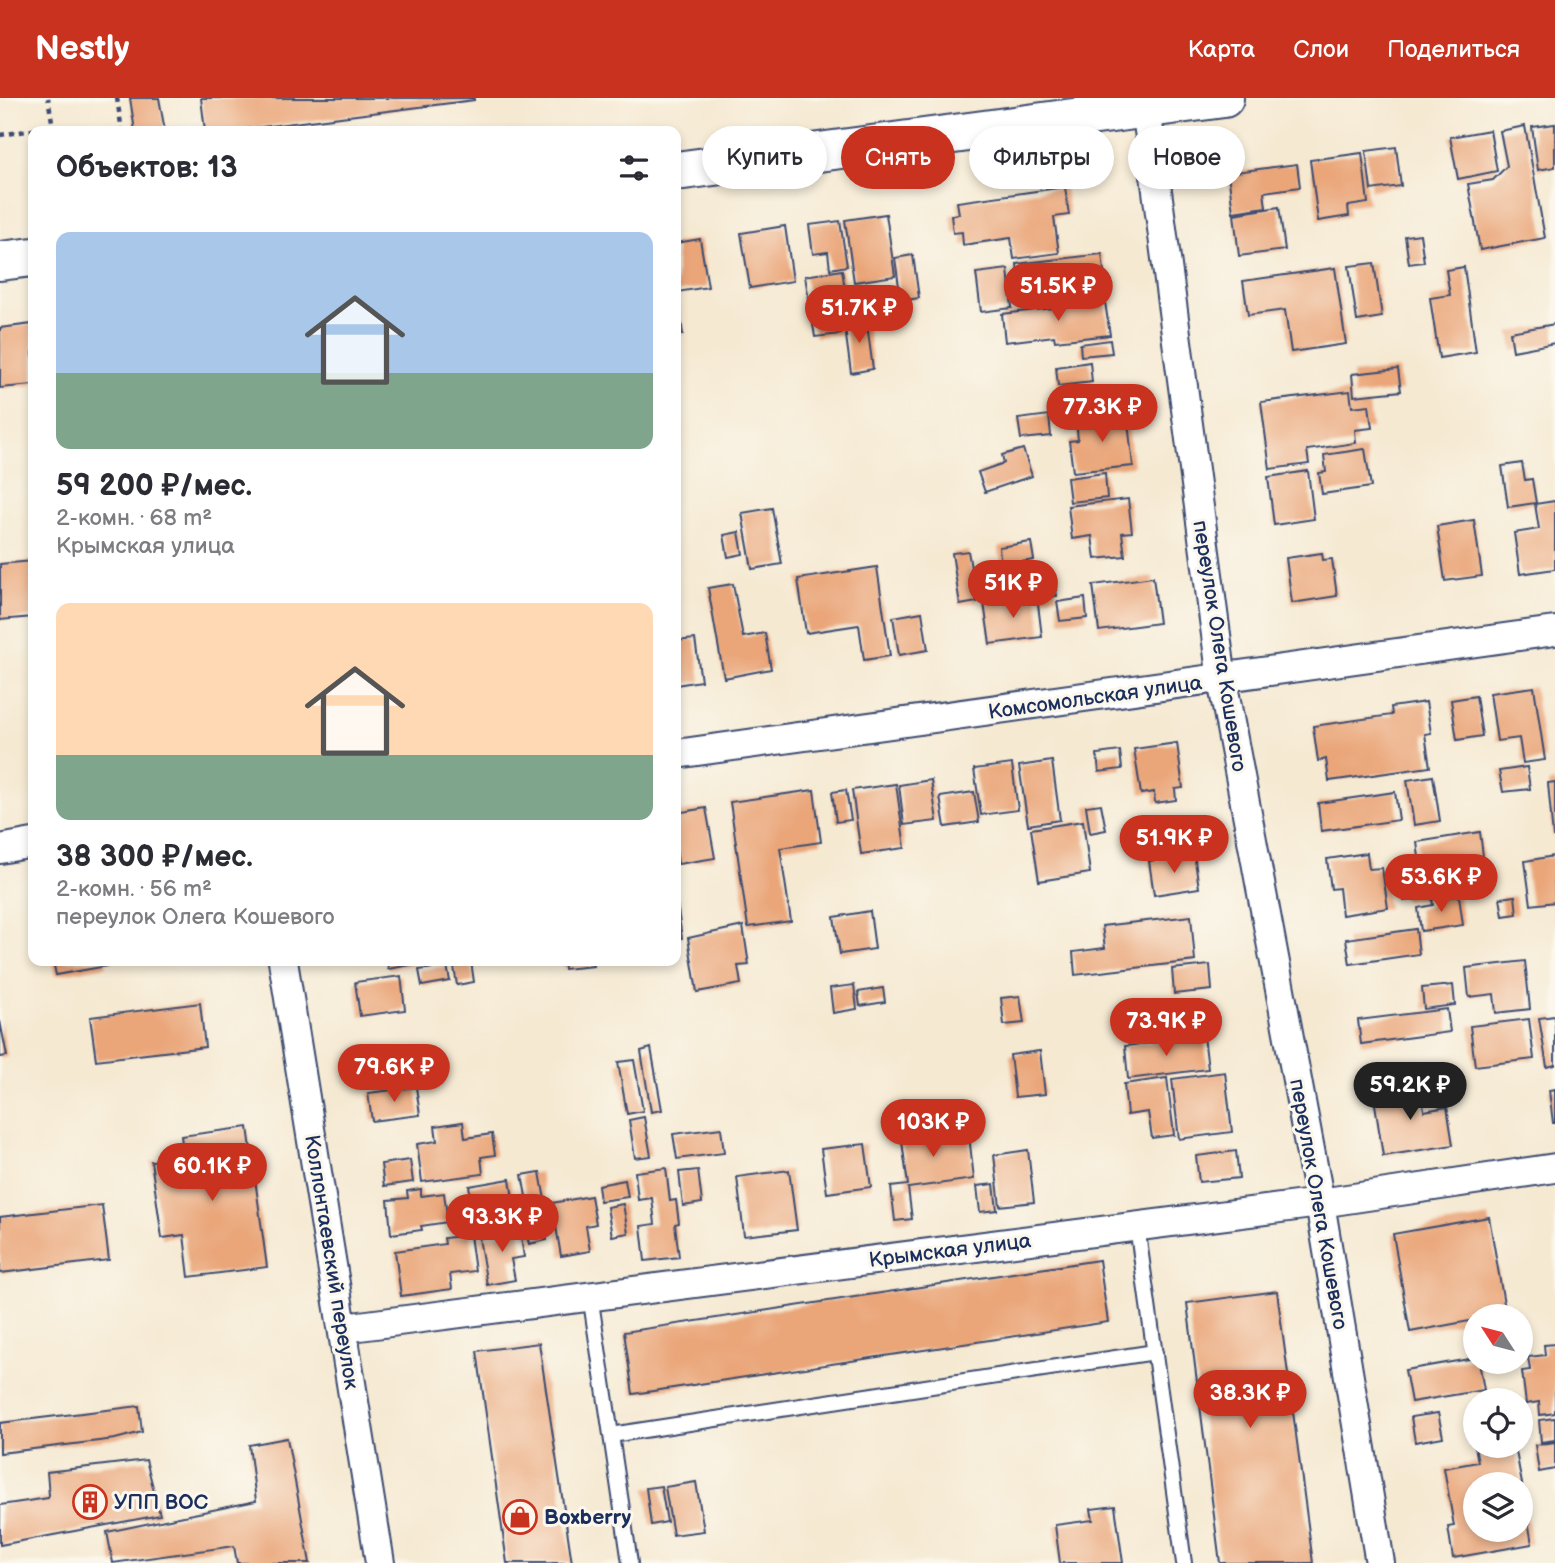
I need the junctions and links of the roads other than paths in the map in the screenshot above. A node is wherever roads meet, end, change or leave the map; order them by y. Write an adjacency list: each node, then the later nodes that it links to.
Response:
1 (1224, 98): 2 (street)
2 (1145, 103): 3 (street); 7 (street, переулок Олега Кошевого)
3 (681, 170)
4 (28, 258): 5 (street)
5 (0, 261)
6 (1555, 631): 7 (street, Комсомольская улица)
7 (1222, 680): 8 (street, Комсомольская улица); 13 (street, переулок Олега Кошевого)
8 (681, 753)
9 (28, 844): 10 (street)
10 (0, 849)
11 (284, 966): 16 (street, Коллонтаевский переулок)
12 (1555, 1168): 13 (street, Крымская улица)
13 (1320, 1203): 14 (street, Крымская улица); 22 (street, переулок Олега Кошевого)
14 (1138, 1226): 15 (street, Крымская улица); 17 (lane)
15 (590, 1295): 16 (street, Крымская улица); 18 (lane)
16 (344, 1328): 19 (street, Коллонтаевский переулок)
17 (1155, 1352): 18 (lane); 21 (lane)
18 (611, 1435): 20 (lane)
19 (380, 1563)
20 (630, 1563)
21 (1184, 1563)
22 (1380, 1563)

